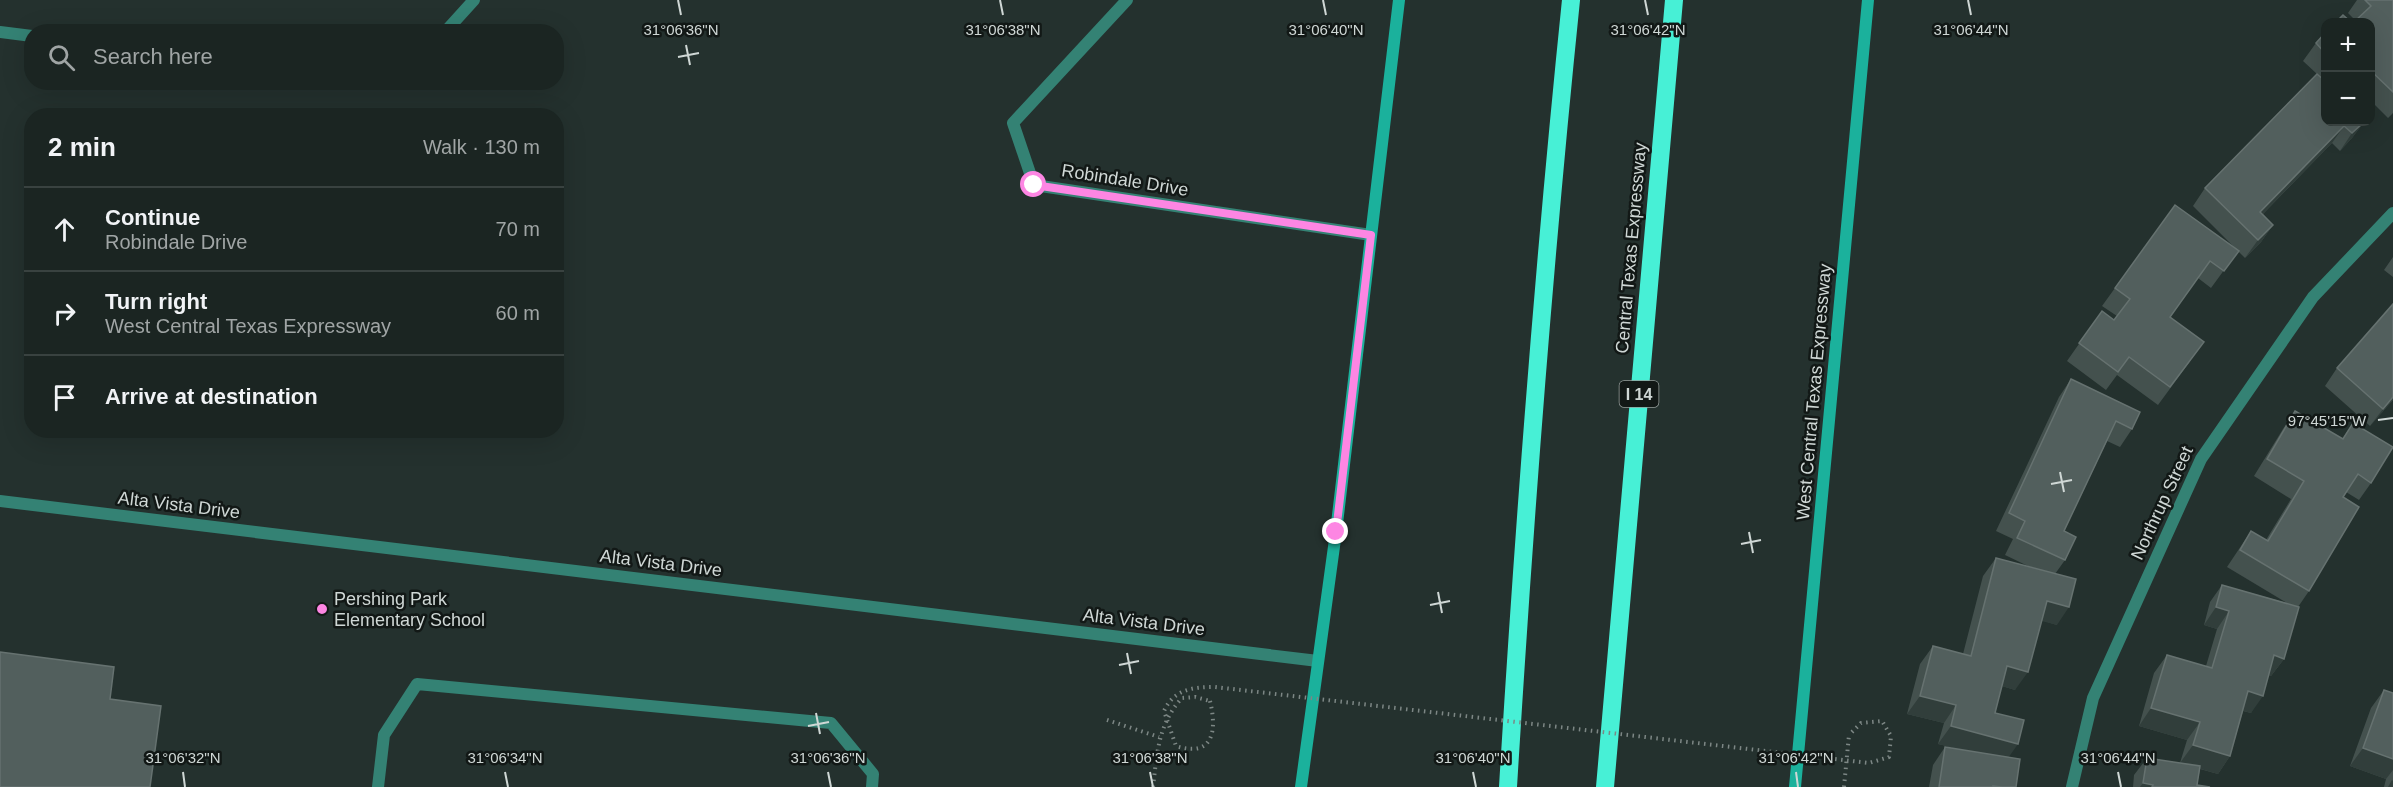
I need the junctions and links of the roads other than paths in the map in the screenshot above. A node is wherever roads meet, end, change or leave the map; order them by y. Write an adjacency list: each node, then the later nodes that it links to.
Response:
1 (474, 0): 7 (street)
2 (1127, 0): 11 (street, Robindale Drive)
3 (1399, 0): 11 (main road)
4 (1571, 0): 17 (highway)
5 (1674, 0): 18 (highway, Central Texas Expressway / I 14)
6 (1868, 0): 19 (main road, West Central Texas Expressway)
7 (452, 24)
8 (0, 32): 9 (street)
9 (24, 35)
10 (2393, 213): 20 (street, Northrup Street)
11 (1371, 235): 13 (main road)
12 (0, 501): 13 (street, Alta Vista Drive)
13 (1318, 661): 16 (main road)
14 (378, 787): 15 (street)
15 (872, 787)
16 (1301, 787)
17 (1508, 787)
18 (1605, 787)
19 (1795, 787)
20 (2072, 787)

